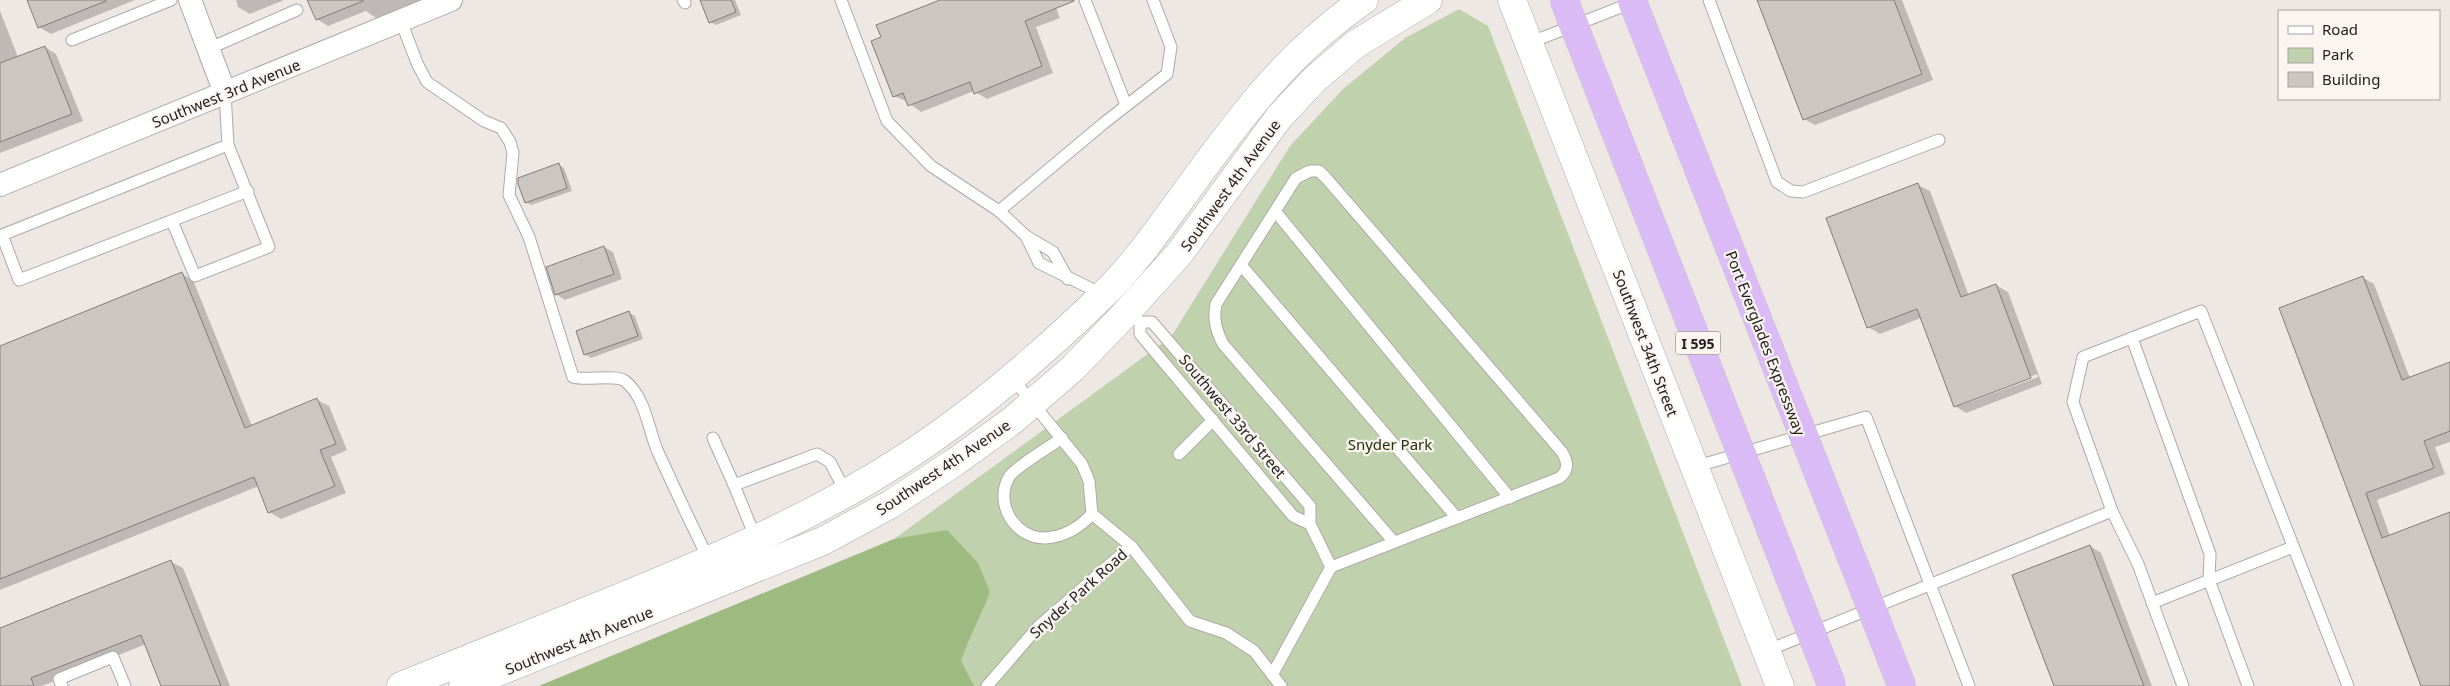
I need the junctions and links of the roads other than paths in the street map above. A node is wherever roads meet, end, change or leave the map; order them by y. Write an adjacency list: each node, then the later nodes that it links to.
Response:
1 (170, 0): 16 (lane)
2 (190, 0): 18 (street)
3 (451, 0): 15 (street, Southwest 3rd Avenue)
4 (841, 0): 25 (lane)
5 (1085, 0): 20 (lane)
6 (1153, 0): 20 (lane)
7 (1364, 0): 31 (street, Southwest 4th Avenue)
8 (1428, 0): 31 (street, Southwest 4th Avenue)
9 (1512, 0): 17 (street, Southwest 34th Street)
10 (1564, 0): 65 (highway, I 595, bridge)
11 (1632, 0): 66 (highway, Port Everglades Expressway, bridge)
12 (1640, 0): 17 (lane)
13 (1708, 0): 21 (lane)
14 (297, 10): 18 (lane)
15 (401, 21): 19 (street, Southwest 3rd Avenue); 51 (lane)
16 (72, 40)
17 (1529, 43): 39 (street, Southwest 34th Street)
18 (208, 49): 19 (street)
19 (225, 93): 22 (lane); 23 (street, Southwest 3rd Avenue)
20 (1126, 105): 25 (lane)
21 (1939, 140)
22 (228, 145): 24 (lane); 27 (lane)
23 (0, 185)
24 (248, 191): 27 (lane); 27 (lane)
25 (998, 211): 28 (lane)
26 (1275, 211): 29 (lane); 42 (lane); 42 (lane)
27 (172, 221)
28 (1026, 236): 30 (lane); 30 (lane)
29 (1240, 265): 45 (lane); 48 (lane)
30 (1068, 279): 31 (lane)
31 (1120, 307): 33 (street, Southwest 4th Avenue); 34 (street, Southwest 4th Avenue); 35 (lane, Southwest 33rd Street); 46 (lane, Southwest 33rd Street)
32 (2132, 338): 43 (lane); 50 (lane); 53 (lane)
33 (1013, 379): 34 (lane); 41 (street, Southwest 4th Avenue)
34 (1032, 402): 37 (lane); 61 (street, Southwest 4th Avenue)
35 (1213, 420): 38 (lane); 46 (lane, Southwest 33rd Street)
36 (713, 438): 40 (lane)
37 (1062, 438): 44 (lane); 44 (lane)
38 (1179, 454)
39 (1694, 466): 54 (lane); 56 (street, Southwest 34th Street)
40 (734, 485): 41 (lane); 47 (lane)
41 (846, 493): 47 (street, Southwest 4th Avenue)
42 (1510, 498): 45 (lane)
43 (2112, 511): 54 (lane); 55 (lane)
44 (1092, 514): 49 (lane)
45 (1457, 518): 48 (lane)
46 (1310, 524): 52 (lane, Southwest 33rd Street)
47 (756, 539): 51 (street, Southwest 4th Avenue)
48 (1394, 542): 52 (lane)
49 (1130, 546): 57 (lane); 62 (lane, Snyder Park Road)
50 (2293, 547): 53 (lane); 70 (lane)
51 (710, 561): 60 (street, Southwest 4th Avenue)
52 (1331, 567): 57 (lane)
53 (2209, 580): 55 (lane); 69 (lane)
54 (1931, 584): 56 (lane); 67 (lane)
55 (2152, 603): 68 (lane)
56 (1766, 651): 64 (street, Southwest 34th Street)
57 (1272, 675): 63 (lane)
58 (62, 686): 59 (lane)
59 (124, 686)
60 (402, 686)
61 (463, 686)
62 (987, 686)
63 (1280, 686)
64 (1780, 686)
65 (1832, 686)
66 (1902, 686)
67 (1969, 686)
68 (2183, 686)
69 (2248, 686)
70 (2348, 686)

